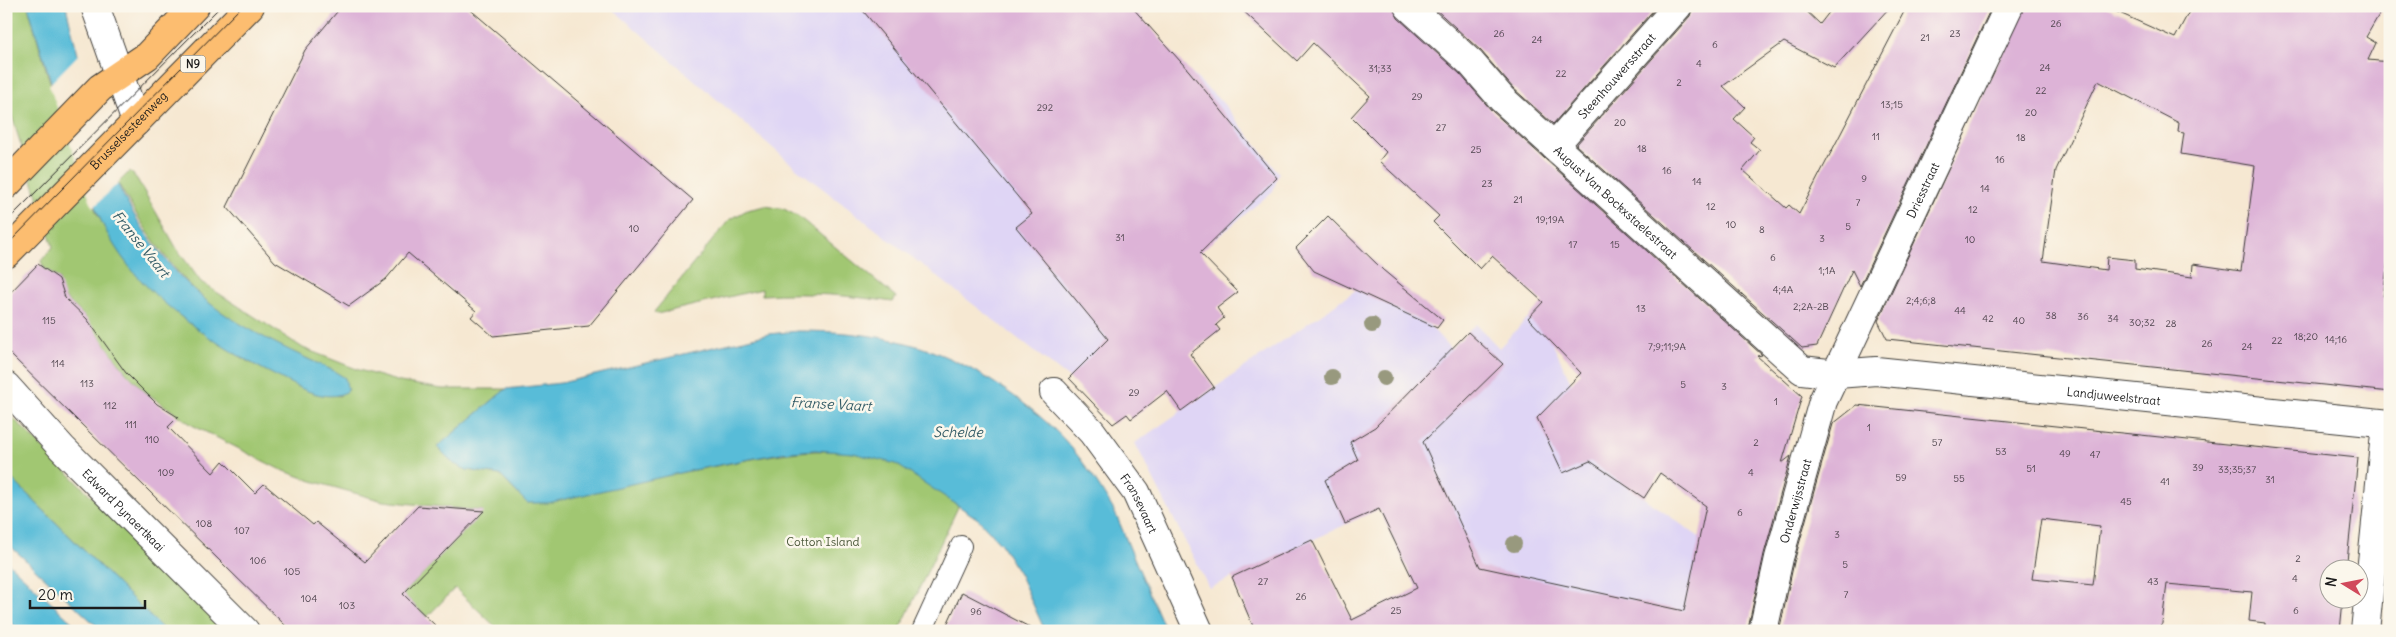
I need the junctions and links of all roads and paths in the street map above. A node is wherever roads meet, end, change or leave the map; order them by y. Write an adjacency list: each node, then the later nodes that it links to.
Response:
1 (95, 6): 7 (street)
2 (195, 6): 7 (main road)
3 (250, 6): 8 (main road, Brusselsesteenweg / N9)
4 (1408, 6): 9 (street, August Van Bockxstaelestraat)
5 (1678, 6): 9 (street, Steenhouwersstraat)
6 (2009, 6): 12 (street, Driesstraat)
7 (110, 82): 8 (street); 10 (main road)
8 (127, 130): 11 (main road, Brusselsesteenweg / N9)
9 (1554, 146): 12 (street, August Van Bockxstaelestraat)
10 (6, 185)
11 (6, 254)
12 (1837, 374): 15 (street, Landjuweelstraat); 20 (street, Onderwijsstraat)
13 (6, 386): 17 (street, Edward Pynaertkaai)
14 (1054, 392): 19 (street, Fransevaart)
15 (2388, 424): 21 (street)
16 (961, 546): 18 (lane)
17 (245, 631)
18 (922, 631)
19 (1199, 631)
20 (1763, 631)
21 (2365, 631)

